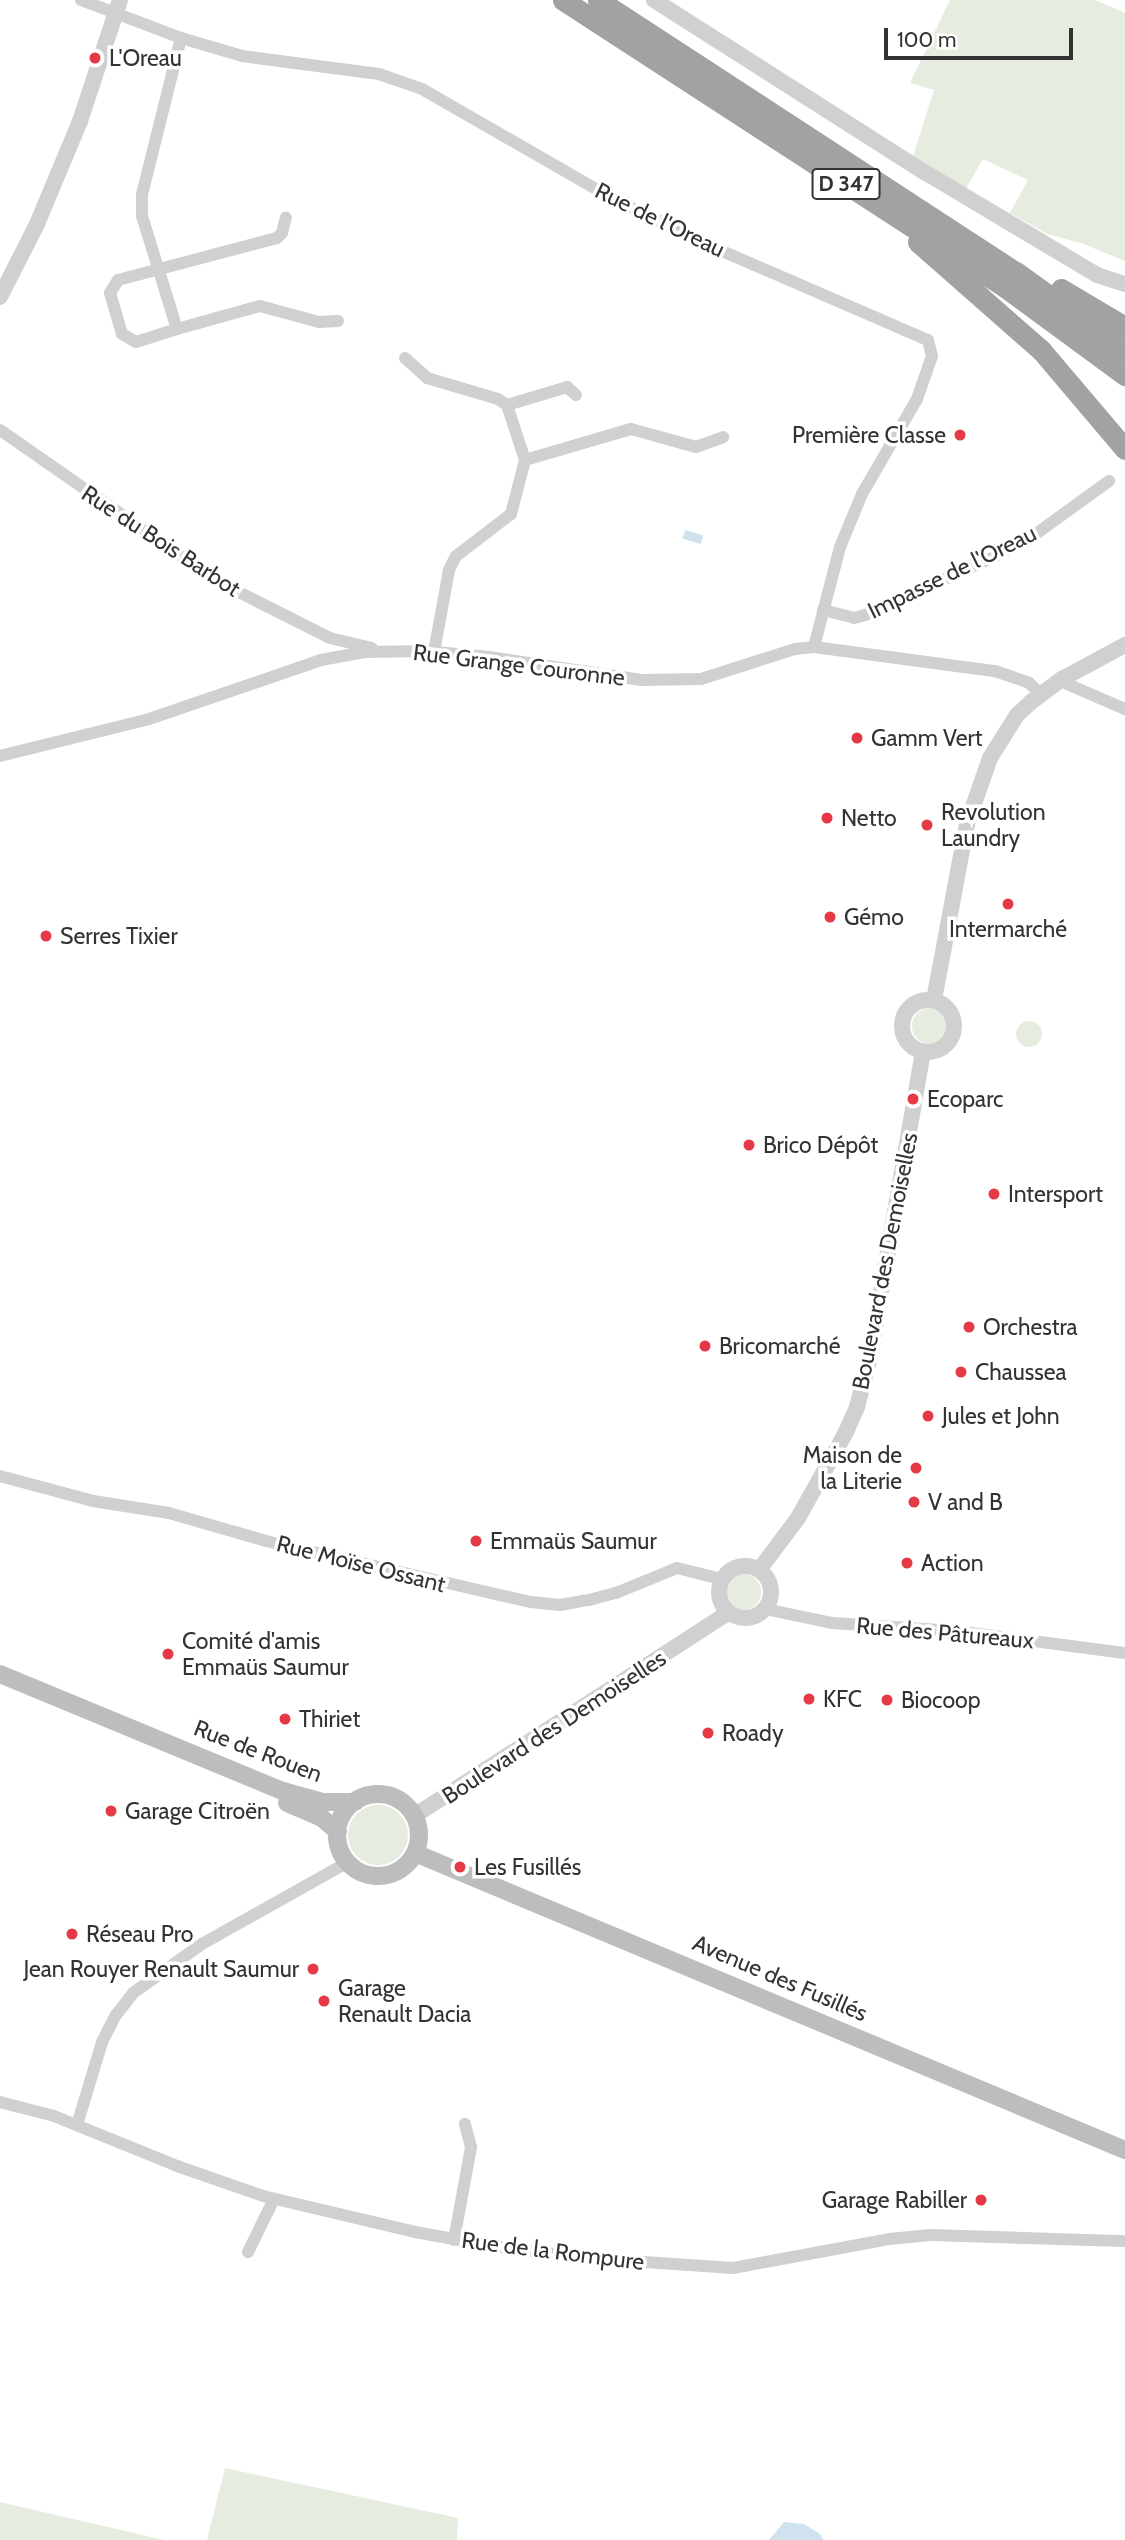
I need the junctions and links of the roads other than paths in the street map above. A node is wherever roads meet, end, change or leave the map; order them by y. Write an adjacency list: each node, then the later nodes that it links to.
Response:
1 (81, 0): 5 (street, Rue de l'Oreau)
2 (563, 0): 7 (highway, D 347)
3 (598, 0): 9 (highway, D 347)
4 (654, 0): 11 (street)
5 (117, 8): 6 (street, Rue de l'Oreau); 12 (street)
6 (181, 38): 10 (street); 26 (street, Rue de l'Oreau)
7 (881, 207): 18 (highway, D 347); 23 (highway)
8 (286, 217): 10 (street)
9 (970, 241): 14 (highway); 16 (highway, D 347)
10 (158, 269): 15 (street); 15 (street)
11 (1125, 284)
12 (0, 297)
13 (338, 321): 15 (street)
14 (1125, 327)
15 (177, 329)
16 (1125, 351)
17 (405, 358): 20 (street)
18 (1125, 375)
19 (576, 394): 20 (street)
20 (507, 405): 24 (street)
21 (0, 430): 27 (street, Rue du Bois Barbot)
22 (723, 437): 24 (street)
23 (1125, 449)
24 (525, 460): 31 (street)
25 (1109, 481): 26 (street, Impasse de l'Oreau)
26 (823, 610): 29 (street, Rue de l'Oreau)
27 (330, 638): 30 (street, Rue du Bois Barbot); 32 (street)
28 (1125, 645): 33 (street)
29 (814, 647): 31 (street, Rue Grange Couronne); 34 (street, Rue Grange Couronne)
30 (385, 651): 31 (street, Rue Grange Couronne); 32 (street, Rue Grange Couronne)
31 (434, 652)
32 (338, 655): 36 (street, Rue Grange Couronne)
33 (1062, 679): 34 (street); 35 (street)
34 (1041, 694): 37 (street)
35 (1125, 709)
36 (0, 756)
37 (933, 1000): 38 (street); 38 (street)
38 (923, 1052): 40 (street, Boulevard des Demoiselles)
39 (0, 1476): 41 (street, Rue Moïse Ossant)
40 (760, 1570): 41 (street); 42 (street)
41 (721, 1579): 43 (street)
42 (765, 1609): 43 (street); 44 (street, Rue des Pâtureaux)
43 (727, 1613): 48 (street, Boulevard des Demoiselles)
44 (1125, 1653)
45 (0, 1674): 46 (main road, Rue de Rouen)
46 (145, 1736): 47 (main road, Rue de Rouen); 49 (main road, Rue de Rouen)
47 (355, 1802): 48 (main road); 49 (main road)
48 (414, 1816): 50 (main road)
49 (338, 1832): 51 (main road)
50 (415, 1853): 51 (main road); 55 (main road, Avenue des Fusillés)
51 (348, 1862): 54 (street)
52 (0, 2102): 54 (street, Rue de la Rompure)
53 (465, 2124): 57 (street)
54 (77, 2125): 56 (street, Rue de la Rompure)
55 (1125, 2150)
56 (274, 2199): 57 (street, Rue de la Rompure); 59 (street)
57 (454, 2240): 58 (street, Rue de la Rompure)
58 (1125, 2241)
59 (248, 2252)

